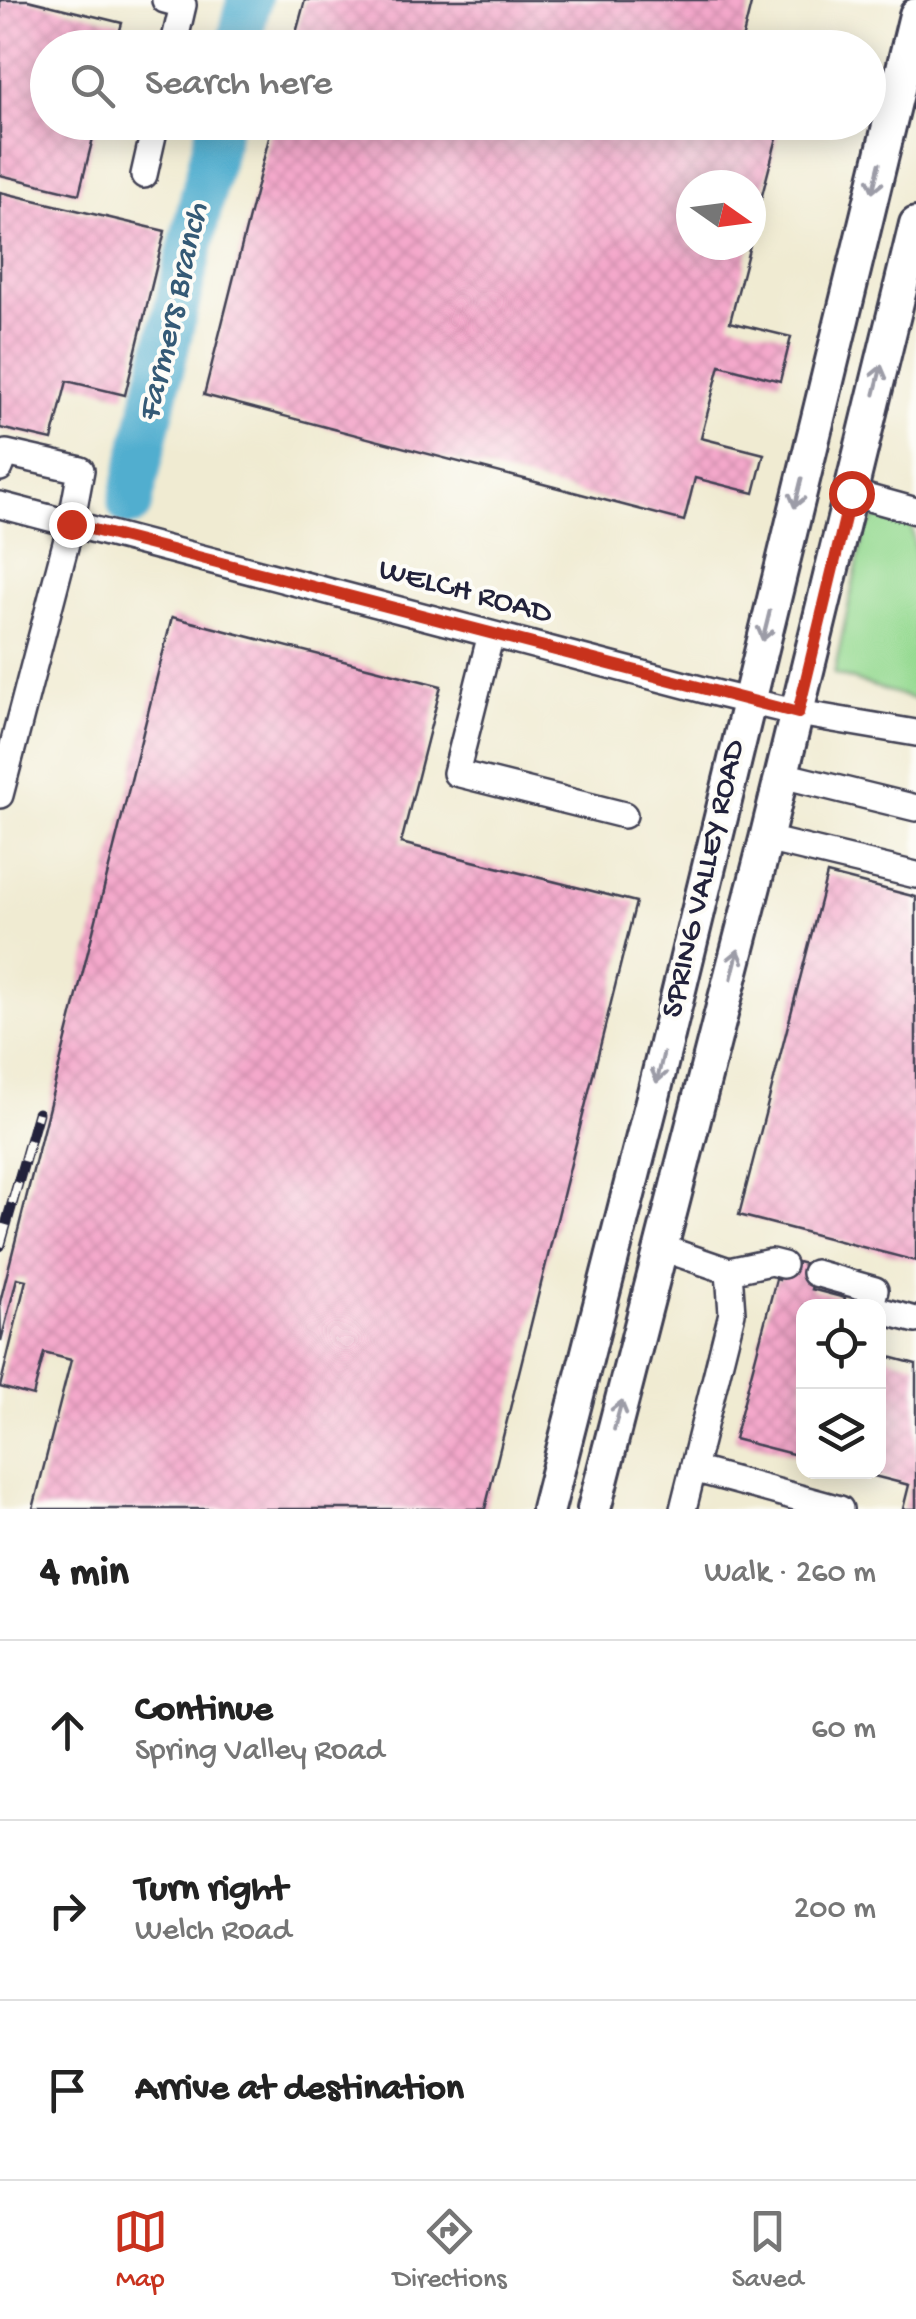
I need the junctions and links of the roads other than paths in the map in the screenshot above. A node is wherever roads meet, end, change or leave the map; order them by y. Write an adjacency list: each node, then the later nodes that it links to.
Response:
1 (165, 0): 3 (street)
2 (916, 15): 4 (main road, SPRING VALLEY ROAD, one-way to 4)
3 (178, 30)
4 (886, 137)
5 (152, 140): 7 (street)
6 (885, 140): 15 (main road, SPRING VALLEY ROAD, one-way to 15)
7 (144, 174)
8 (916, 224): 10 (main road, SPRING VALLEY ROAD, one-way to 8)
9 (0, 468): 13 (street)
10 (851, 493): 12 (street); 17 (main road, SPRING VALLEY ROAD)
11 (0, 505): 13 (street, WELCH ROAD)
12 (916, 510)
13 (71, 524): 14 (street, WELCH ROAD); 16 (street)
14 (490, 634): 15 (street, WELCH ROAD); 22 (street)
15 (747, 701): 17 (street, WELCH ROAD); 33 (main road, SPRING VALLEY ROAD, one-way to 33)
16 (11, 703): 20 (street)
17 (798, 713): 18 (street, WELCH ROAD); 19 (main road, SPRING VALLEY ROAD)
18 (916, 733)
19 (782, 775): 21 (street); 23 (main road, SPRING VALLEY ROAD)
20 (0, 795)
21 (916, 808)
22 (624, 816)
23 (766, 840): 24 (street); 25 (main road, SPRING VALLEY ROAD, one-way to 23)
24 (916, 876)
25 (662, 1248): 27 (street); 34 (main road, SPRING VALLEY ROAD, one-way to 25)
26 (783, 1265): 27 (street)
27 (729, 1271): 32 (street)
28 (815, 1273): 29 (street)
29 (873, 1299)
30 (886, 1312): 31 (street)
31 (916, 1320)
32 (693, 1468): 35 (street); 36 (street)
33 (548, 1509)
34 (594, 1509)
35 (683, 1509)
36 (840, 1509)

